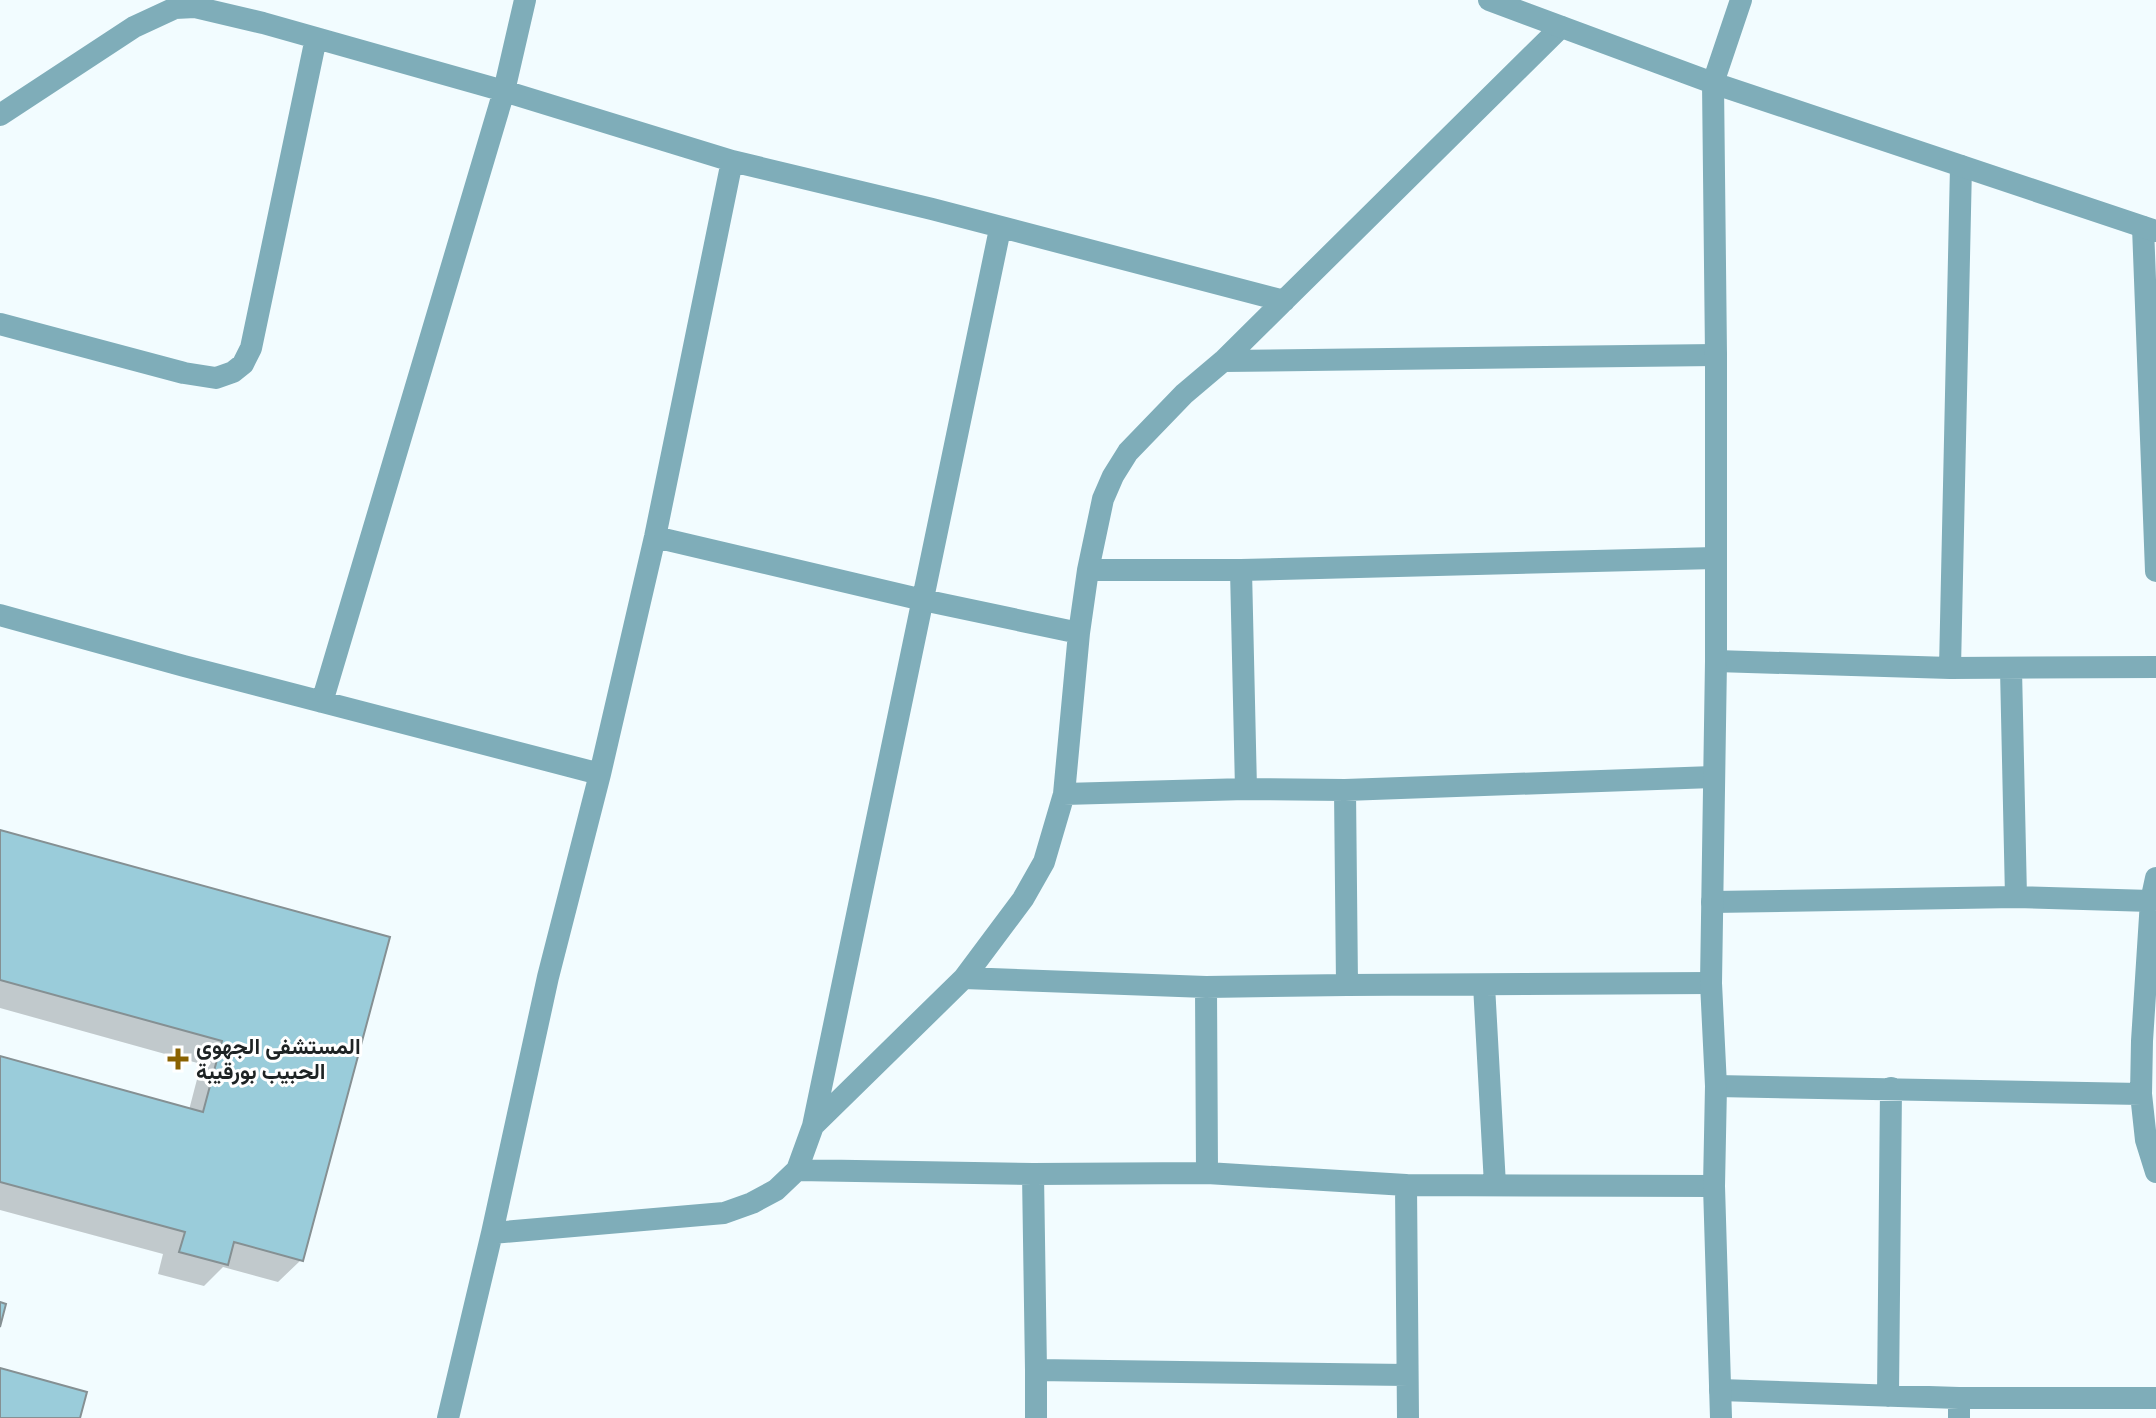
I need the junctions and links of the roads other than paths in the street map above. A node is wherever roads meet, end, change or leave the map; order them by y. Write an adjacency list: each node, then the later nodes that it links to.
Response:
1 (525, 0): 8 (street)
2 (1489, 0): 5 (street)
3 (1741, 0): 7 (street)
4 (212, 5): 6 (street); 9 (street)
5 (1561, 27): 7 (street); 14 (street)
6 (316, 38): 8 (street); 15 (street)
7 (1713, 83): 11 (street); 16 (street)
8 (504, 91): 10 (street); 30 (street)
9 (0, 115)
10 (732, 161): 12 (street); 18 (street)
11 (1961, 166): 13 (street); 28 (street)
12 (1000, 229): 14 (street); 23 (street)
13 (2150, 229): 22 (street)
14 (1284, 301): 17 (street)
15 (0, 324)
16 (1716, 355): 17 (street); 19 (street)
17 (1223, 361): 20 (street)
18 (655, 537): 23 (street); 31 (street)
19 (1715, 558): 21 (street); 26 (street)
20 (1088, 570): 21 (street); 25 (street)
21 (1241, 570): 33 (street)
22 (2156, 571)
23 (923, 600): 25 (street); 49 (street)
24 (0, 615): 30 (street)
25 (1079, 633): 35 (street)
26 (1716, 661): 28 (street); 32 (street)
27 (2156, 667): 29 (street)
28 (1950, 668): 29 (street)
29 (2011, 669): 37 (street)
30 (322, 702): 31 (street)
31 (600, 774): 57 (street)
32 (1713, 777): 34 (street); 39 (street)
33 (1246, 789): 34 (street); 35 (street)
34 (1345, 790): 42 (street)
35 (1064, 794): 40 (street)
36 (2156, 878): 38 (street)
37 (2016, 897): 38 (street); 39 (street)
38 (2151, 901): 45 (street)
39 (1712, 902): 41 (street)
40 (964, 978): 44 (street); 49 (street)
41 (1711, 983): 43 (street); 46 (street)
42 (1347, 985): 43 (street); 44 (street)
43 (1484, 985): 55 (street)
44 (1206, 987): 52 (street)
45 (2149, 1041): 48 (street)
46 (1716, 1086): 47 (street); 56 (street)
47 (1891, 1088): 48 (street); 61 (street)
48 (2141, 1094): 51 (street)
49 (813, 1126): 50 (street)
50 (797, 1170): 53 (street); 57 (street)
51 (2156, 1172)
52 (1207, 1173): 53 (street); 54 (street)
53 (1033, 1174): 58 (street)
54 (1406, 1185): 55 (street); 59 (street)
55 (1495, 1185): 56 (street)
56 (1714, 1186): 60 (street)
57 (492, 1233): 64 (street)
58 (1036, 1370): 59 (street); 65 (street)
59 (1407, 1375): 66 (street)
60 (1720, 1390): 61 (street); 67 (street)
61 (1888, 1396): 63 (street)
62 (2156, 1398): 63 (street)
63 (1959, 1408)
64 (448, 1418)
65 (1036, 1418)
66 (1408, 1418)
67 (1721, 1418)

